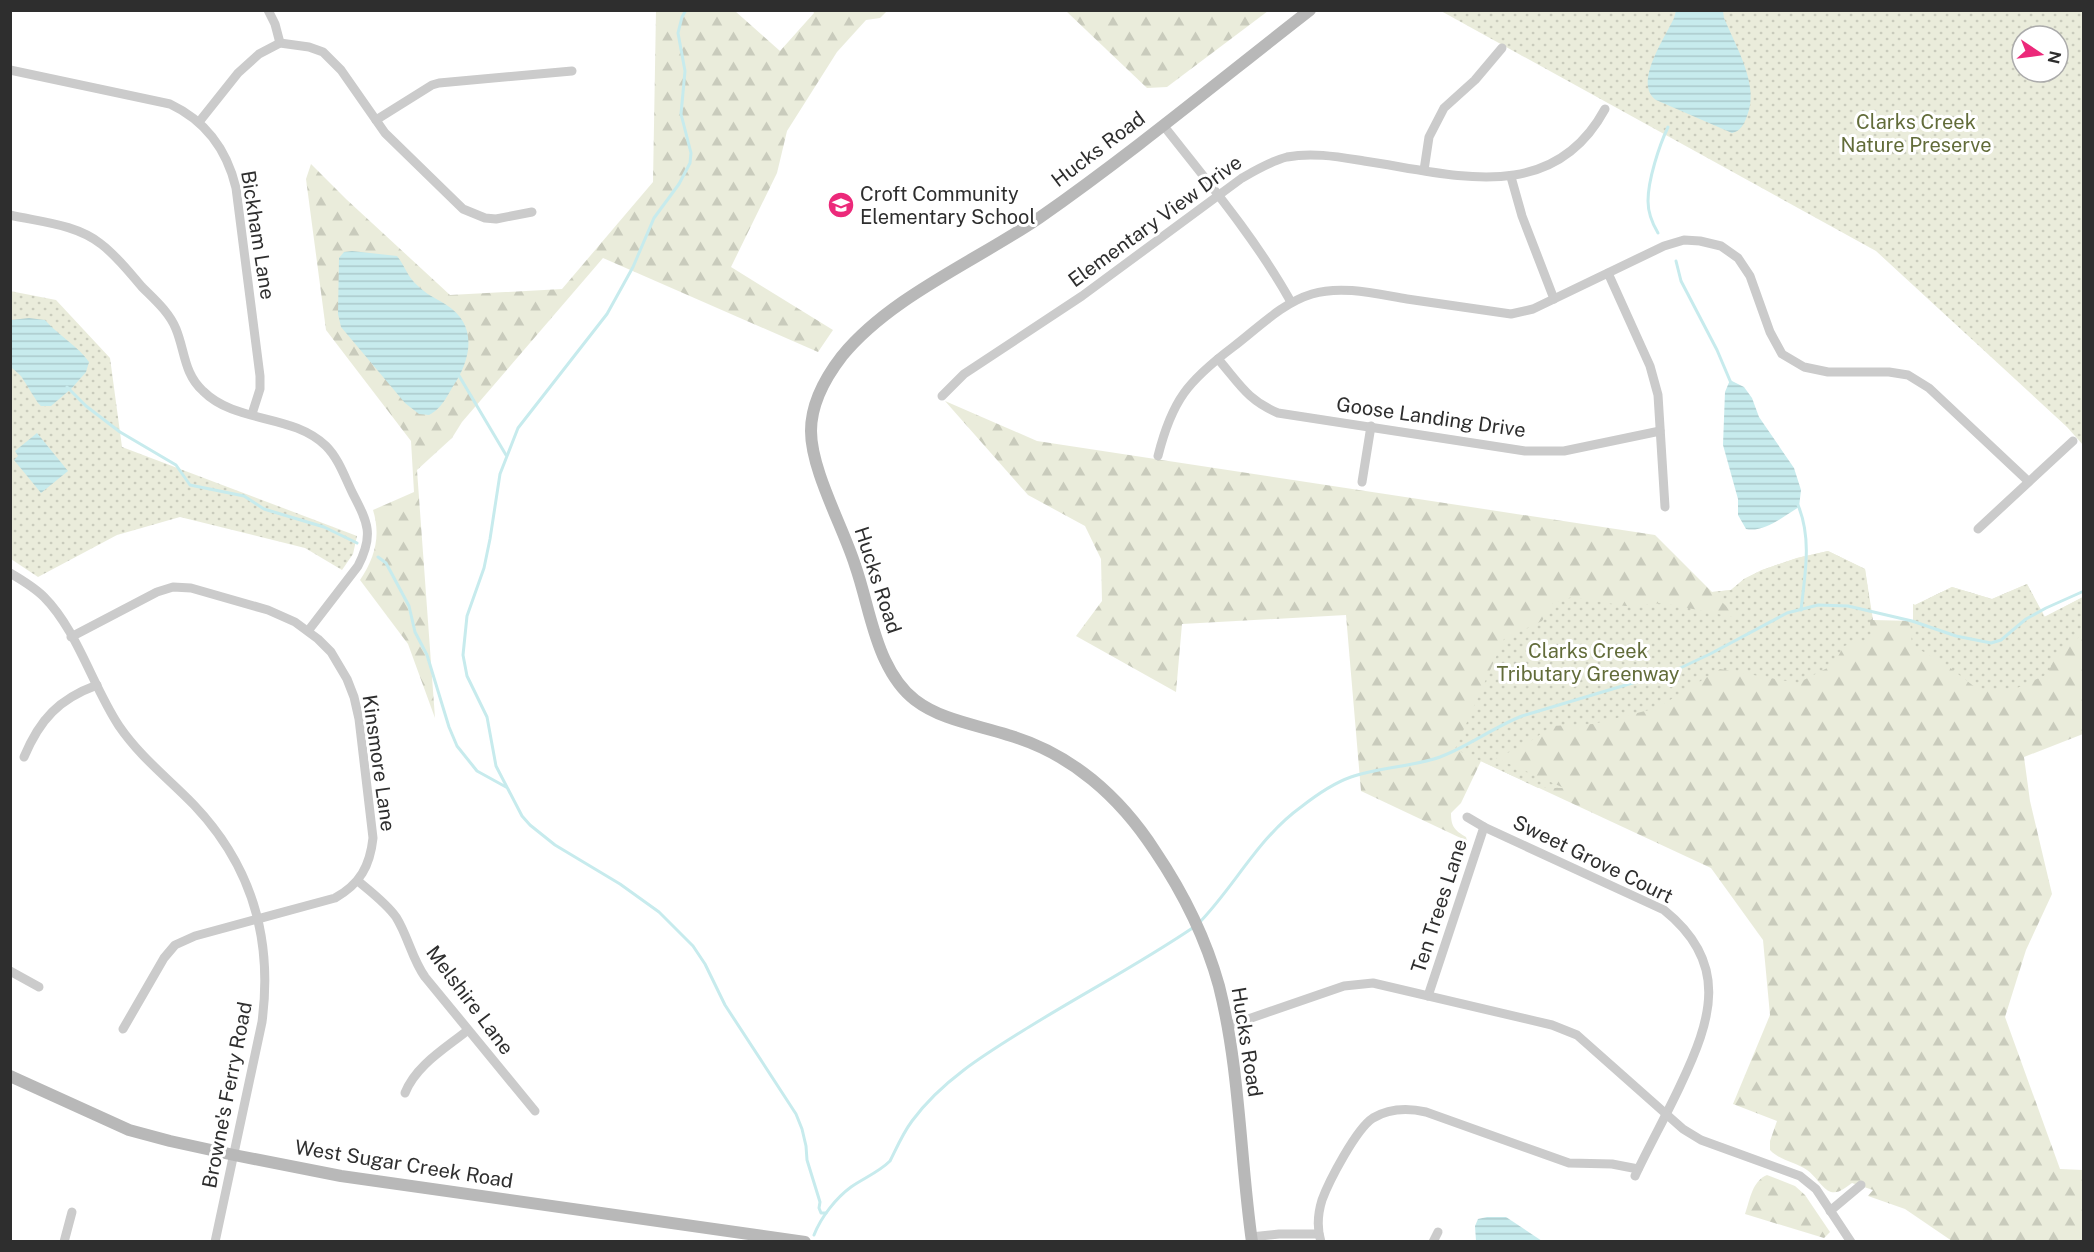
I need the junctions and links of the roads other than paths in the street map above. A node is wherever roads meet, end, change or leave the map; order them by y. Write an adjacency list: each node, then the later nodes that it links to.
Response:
1 (268, 10): 3 (street)
2 (1310, 10): 10 (main road, Hucks Road)
3 (280, 44): 8 (street); 9 (street)
4 (1502, 48): 11 (street)
5 (10, 70): 9 (street, Bickham Lane)
6 (572, 72): 8 (street)
7 (1605, 109): 12 (street, Elementary View Drive)
8 (376, 120): 14 (street)
9 (199, 122): 21 (street, Bickham Lane)
10 (1163, 124): 13 (street); 42 (main road, Hucks Road)
11 (1424, 170): 12 (street, Elementary View Drive); 13 (street, Elementary View Drive)
12 (1511, 177): 17 (street)
13 (1219, 195): 18 (street); 20 (street, Elementary View Drive)
14 (532, 212)
15 (10, 215): 21 (street)
16 (1608, 273): 17 (street); 23 (street); 27 (street)
17 (1554, 298): 18 (street)
18 (1292, 302): 19 (street)
19 (1218, 358): 22 (street, Goose Landing Drive); 25 (street)
20 (942, 396)
21 (252, 414): 31 (street)
22 (1371, 426): 23 (street, Goose Landing Drive); 26 (street)
23 (1660, 431): 28 (street)
24 (2073, 441): 27 (street)
25 (1158, 456)
26 (1362, 482)
27 (2028, 482): 29 (street)
28 (1665, 507)
29 (1978, 529)
30 (10, 573): 32 (street, Browne's Ferry Road)
31 (308, 631): 32 (street, Kinsmore Lane); 37 (street, Kinsmore Lane)
32 (71, 637): 33 (street, Browne's Ferry Road)
33 (97, 685): 34 (street); 38 (street, Browne's Ferry Road)
34 (24, 757)
35 (1467, 817): 36 (street, Sweet Grove Court)
36 (1484, 827): 41 (street, Ten Trees Lane); 48 (street, Sweet Grove Court)
37 (358, 881): 38 (street); 44 (street, Melshire Lane)
38 (258, 919): 43 (street); 49 (street, Browne's Ferry Road)
39 (10, 971): 40 (street)
40 (39, 987)
41 (1428, 996): 42 (street); 48 (street)
42 (1228, 1026): 55 (main road, Hucks Road)
43 (123, 1029)
44 (468, 1030): 46 (street); 47 (street, Melshire Lane)
45 (10, 1076): 49 (main road, West Sugar Creek Road)
46 (405, 1093)
47 (535, 1112)
48 (1667, 1113): 51 (street); 54 (street, Sweet Grove Court)
49 (234, 1155): 57 (street, Browne's Ferry Road); 58 (main road, West Sugar Creek Road)
50 (1861, 1185): 51 (street)
51 (1830, 1211): 60 (street)
52 (72, 1212): 56 (street)
53 (1438, 1232): 59 (street)
54 (1320, 1238): 55 (street)
55 (1252, 1239)
56 (64, 1242)
57 (215, 1242)
58 (805, 1242)
59 (1433, 1242)
60 (1851, 1242)

